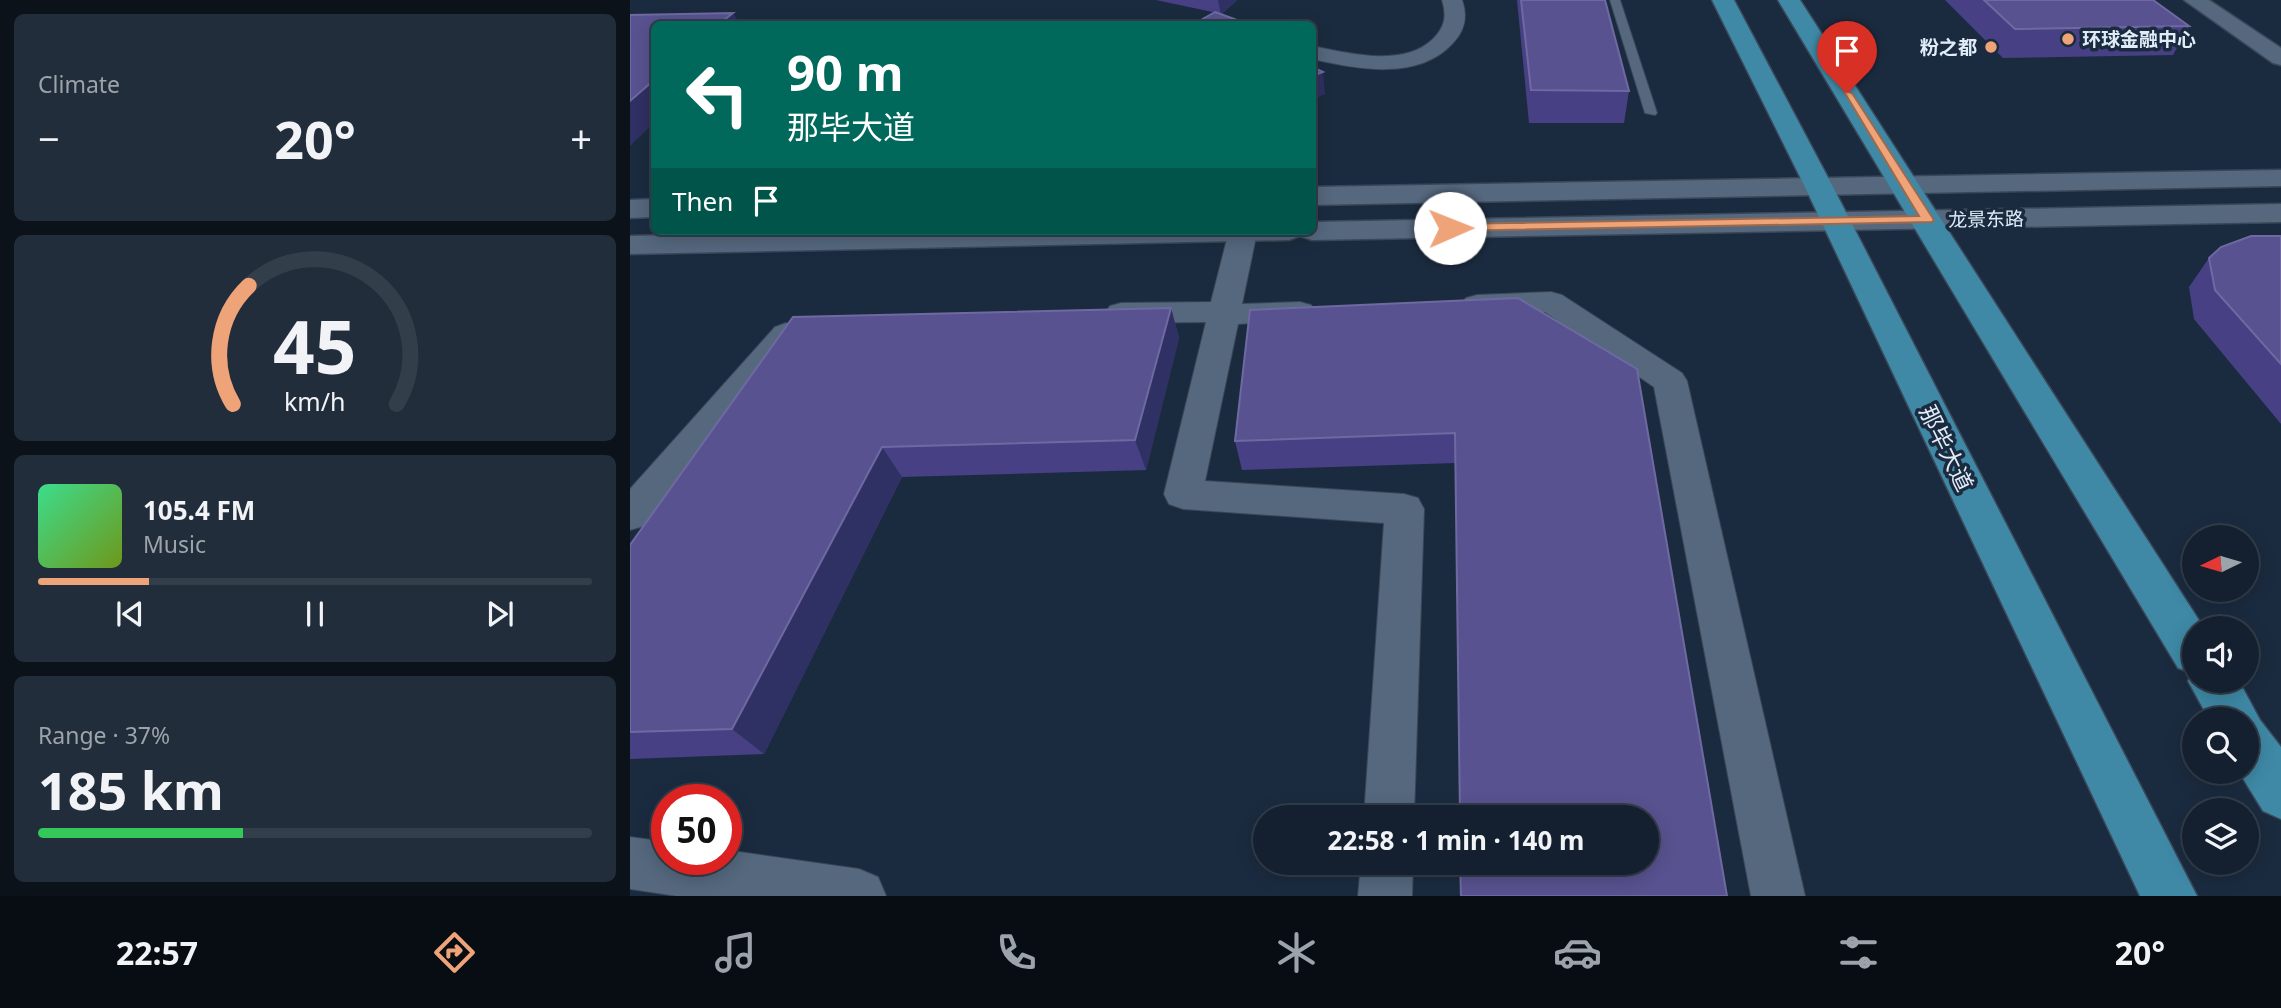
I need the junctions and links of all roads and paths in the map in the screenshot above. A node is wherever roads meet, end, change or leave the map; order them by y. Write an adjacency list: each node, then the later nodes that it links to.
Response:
1 (1452, 0): 6 (street)
2 (1615, 0): 8 (lane)
3 (1723, 0): 12 (main road, 那毕大道)
4 (1789, 0): 10 (main road)
5 (2195, 0): 7 (main road)
6 (1316, 53)
7 (2281, 58)
8 (1651, 113)
9 (2281, 178): 10 (main road, 龙景东路)
10 (1905, 185): 12 (main road, 龙景东路); 16 (main road)
11 (1316, 196): 12 (main road, 龙景东路)
12 (1827, 203): 16 (main road, 龙景东路); 17 (main road, 龙景东路); 36 (main road, 那毕大道)
13 (651, 208): 14 (main road)
14 (630, 209)
15 (2281, 213): 16 (main road, 龙景东路)
16 (1928, 220): 27 (main road)
17 (1316, 230)
18 (1090, 235): 20 (main road)
19 (1242, 235): 23 (street)
20 (630, 244)
21 (1442, 307): 35 (street)
22 (1333, 311): 23 (street)
23 (1225, 313): 24 (street); 30 (street)
24 (1088, 314)
25 (814, 319): 26 (street)
26 (630, 515)
27 (2182, 633)
28 (2259, 757): 29 (main road)
29 (2281, 793)
30 (1390, 805)
31 (630, 863): 33 (street)
32 (1386, 875): 34 (street)
33 (859, 896)
34 (1385, 896)
35 (1778, 896)
36 (2169, 896)

